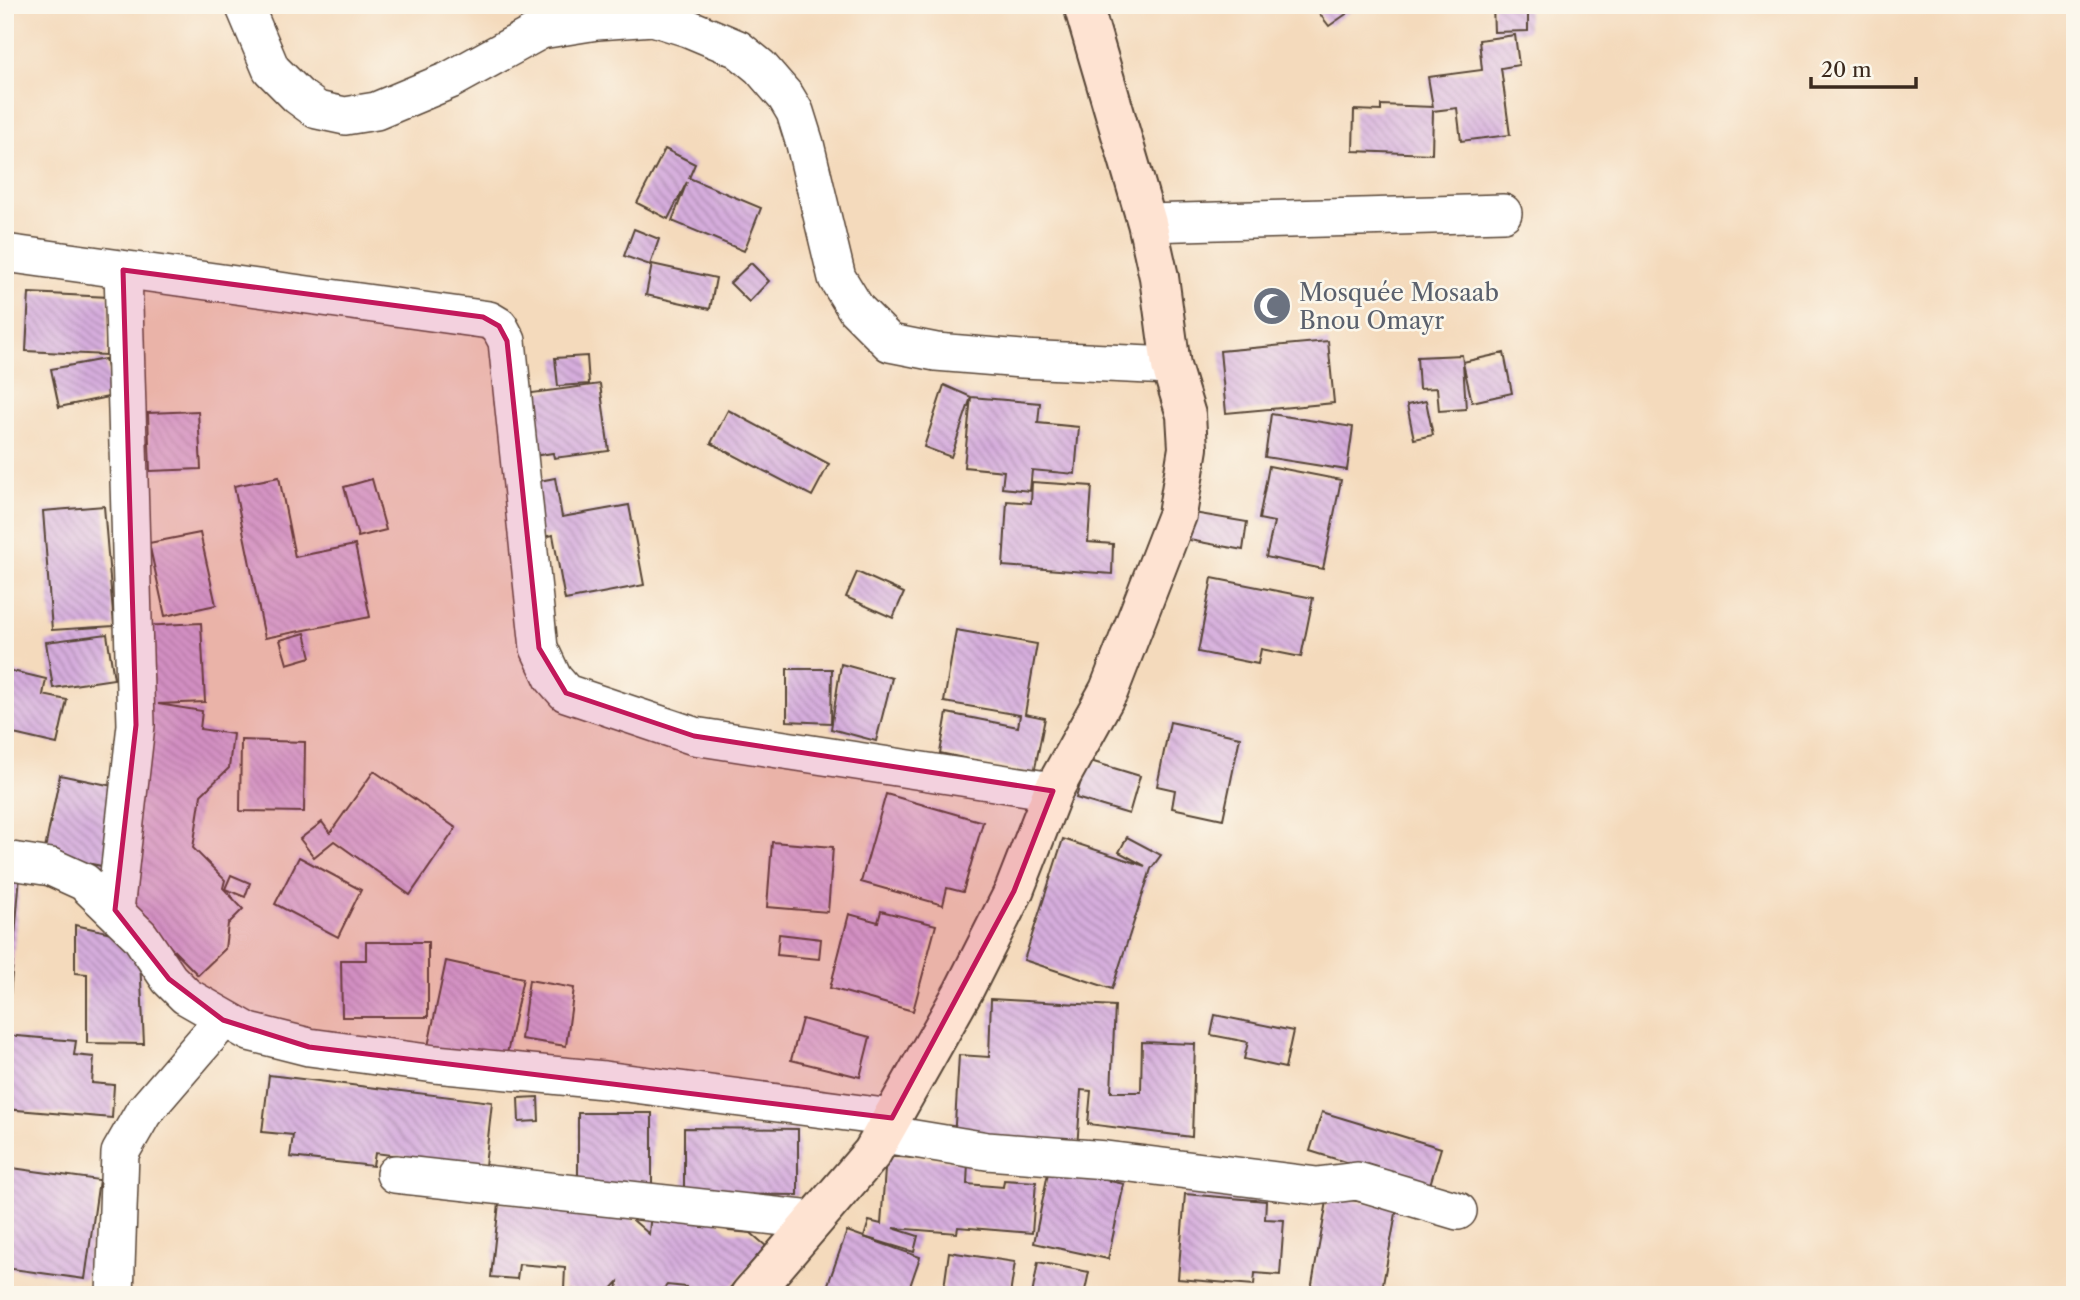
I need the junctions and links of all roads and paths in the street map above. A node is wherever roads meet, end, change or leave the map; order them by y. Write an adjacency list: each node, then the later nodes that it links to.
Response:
1 (244, 5): 7 (street)
2 (1083, 5): 4 (street)
3 (1503, 213): 4 (street)
4 (1147, 223): 7 (street)
5 (5, 253): 6 (street)
6 (123, 270): 8 (street); 10 (street)
7 (1171, 366): 8 (street)
8 (1053, 791): 12 (street)
9 (5, 860): 10 (street)
10 (116, 910): 11 (street)
11 (223, 1020): 12 (street); 16 (street)
12 (888, 1126): 14 (street); 15 (street)
13 (396, 1174): 15 (street)
14 (1458, 1211)
15 (812, 1220): 17 (street)
16 (115, 1295)
17 (750, 1295)

